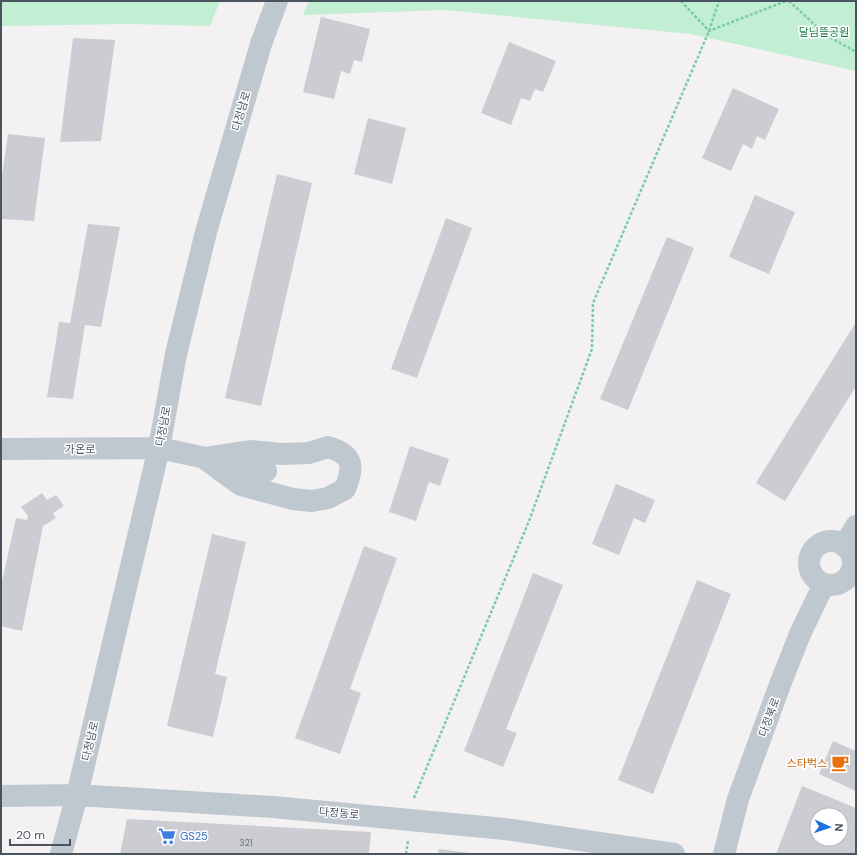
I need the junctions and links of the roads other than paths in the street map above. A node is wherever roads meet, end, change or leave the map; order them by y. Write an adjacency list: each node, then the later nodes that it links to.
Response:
1 (277, 1): 2 (street, 다정남로)
2 (159, 448): 3 (street, 가온로); 4 (street, 가온로); 10 (street, 다정남로)
3 (1, 449)
4 (204, 458): 4 (street); 5 (street, 가온로)
5 (266, 471)
6 (856, 526): 7 (street)
7 (844, 546): 8 (street); 8 (street)
8 (824, 584): 13 (street, 다정북로)
9 (1, 796): 10 (street, 다정동로)
10 (77, 796): 11 (street, 다정남로); 12 (street, 다정동로)
11 (61, 854)
12 (674, 854)
13 (724, 854)

